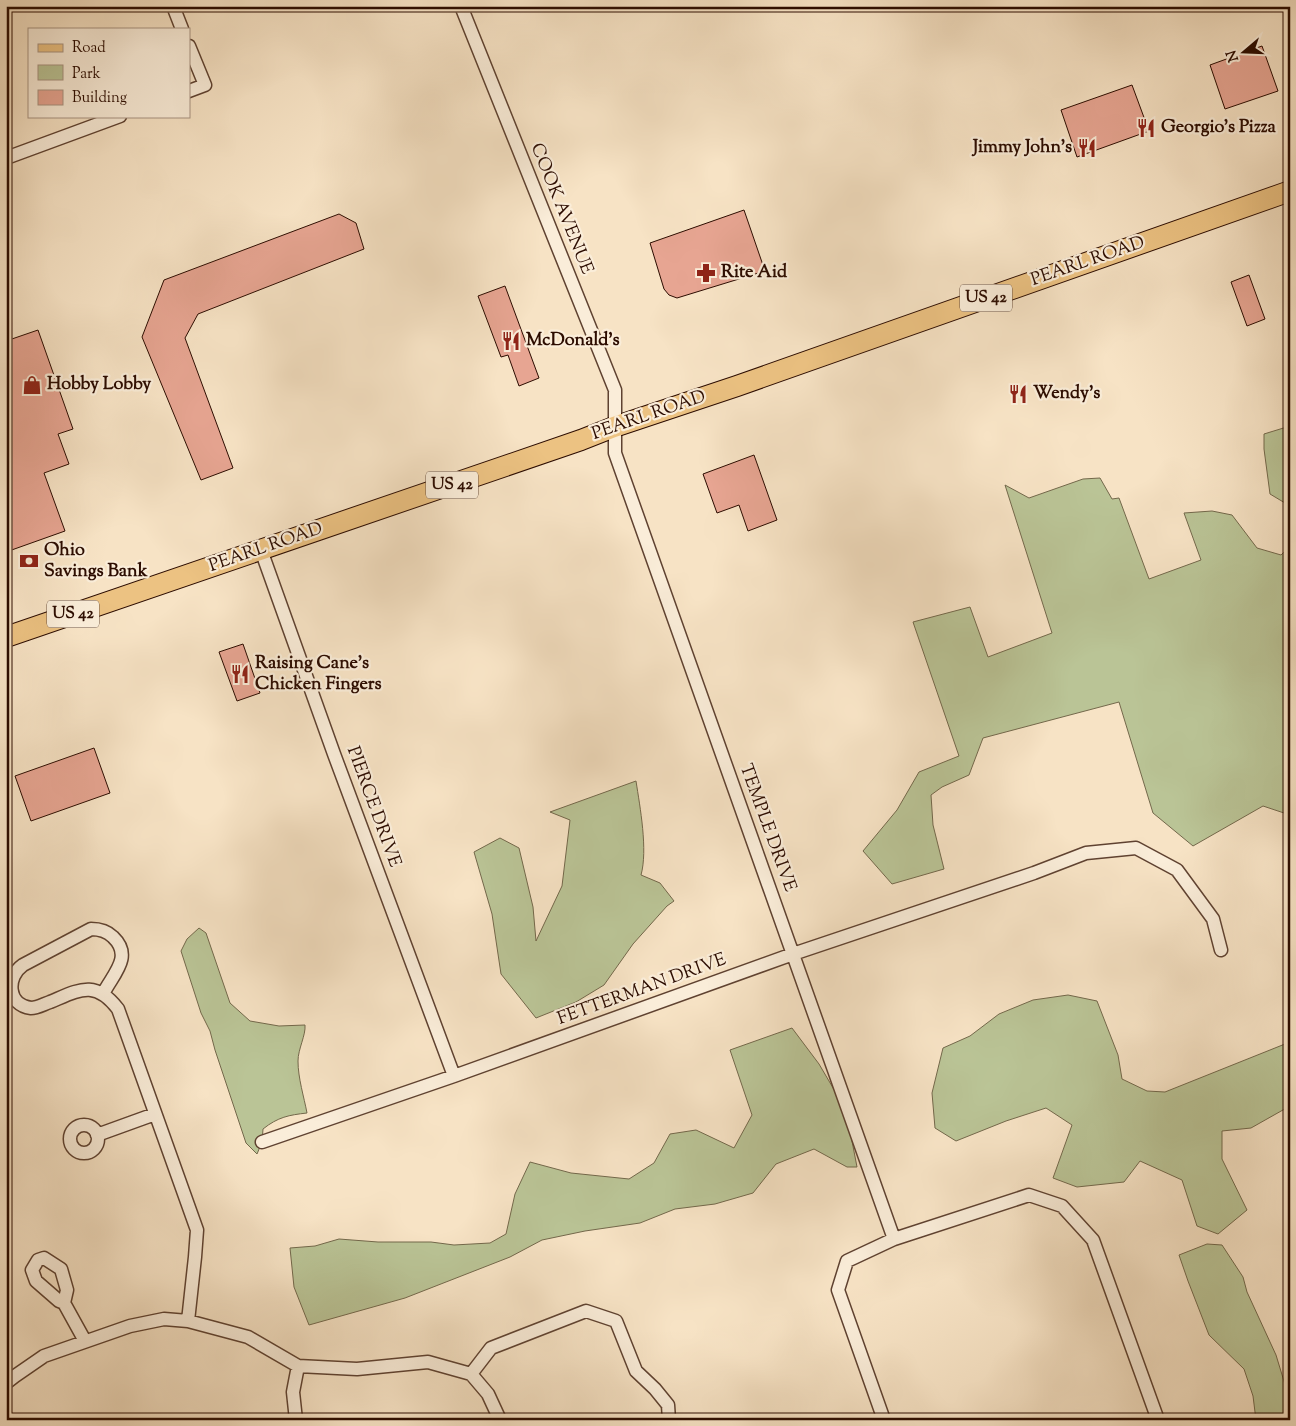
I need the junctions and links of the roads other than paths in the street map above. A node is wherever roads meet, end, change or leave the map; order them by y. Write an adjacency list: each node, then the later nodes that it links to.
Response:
1 (173, 6): 3 (street)
2 (461, 6): 9 (street, COOK AVENUE)
3 (182, 28)
4 (190, 48): 5 (street)
5 (190, 91)
6 (115, 118): 7 (street)
7 (6, 158)
8 (1290, 191): 9 (main road, PEARL ROAD / US 42)
9 (614, 427): 10 (main road, PEARL ROAD / US 42); 13 (street, TEMPLE DRIVE)
10 (261, 550): 11 (main road, PEARL ROAD / US 42); 15 (street, PIERCE DRIVE)
11 (6, 636)
12 (1221, 950): 13 (street, FETTERMAN DRIVE)
13 (793, 954): 15 (street, FETTERMAN DRIVE); 19 (street, TEMPLE DRIVE)
14 (103, 994): 14 (street); 16 (street)
15 (454, 1076): 18 (street, FETTERMAN DRIVE)
16 (155, 1114): 17 (street); 21 (street)
17 (97, 1135)
18 (262, 1142)
19 (894, 1239): 29 (street); 30 (street)
20 (64, 1303): 22 (street)
21 (188, 1321): 22 (street); 23 (street)
22 (85, 1342): 25 (street)
23 (298, 1366): 24 (street); 26 (street)
24 (471, 1374): 27 (street); 28 (street)
25 (6, 1383)
26 (296, 1420)
27 (500, 1420)
28 (669, 1420)
29 (884, 1420)
30 (1158, 1420)

